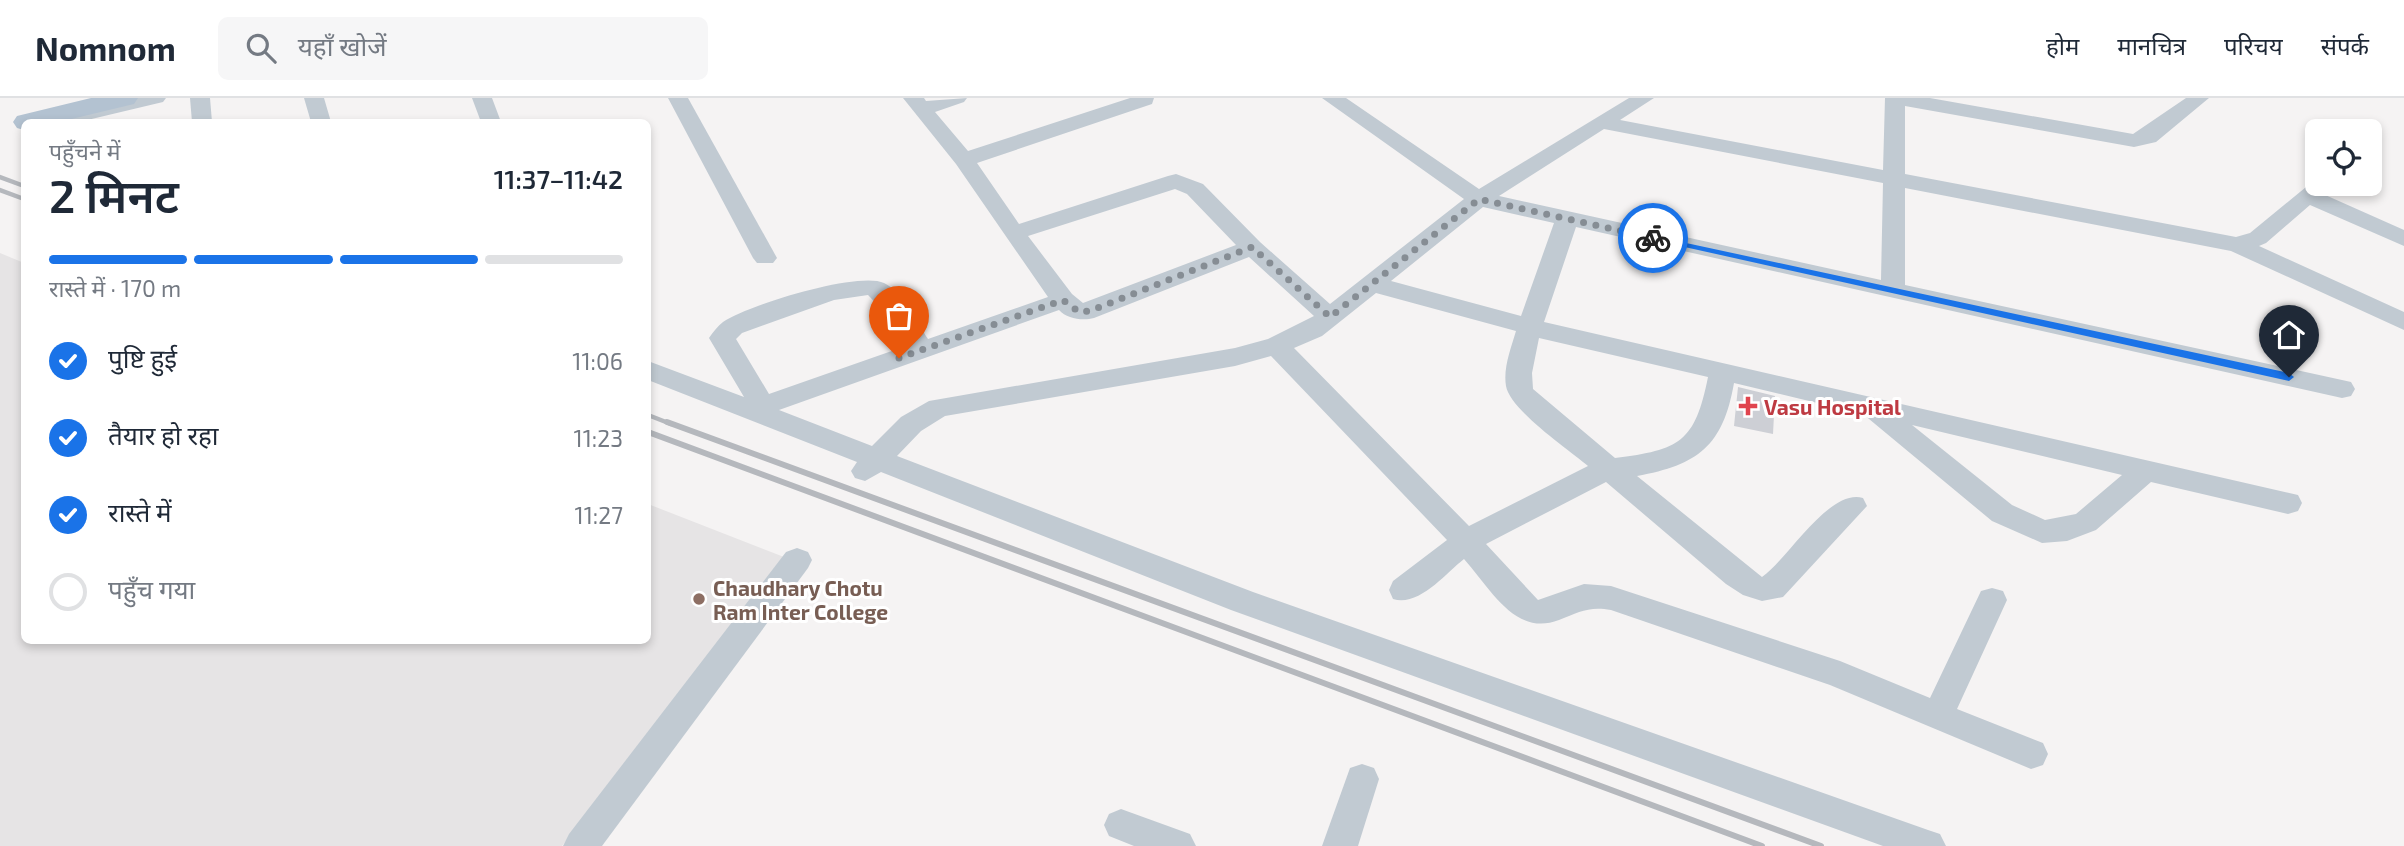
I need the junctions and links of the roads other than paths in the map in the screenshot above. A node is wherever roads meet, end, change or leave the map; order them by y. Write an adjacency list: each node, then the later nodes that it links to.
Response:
1 (124, 98): 15 (main road)
2 (156, 98): 17 (street)
3 (200, 98): 18 (street)
4 (314, 98): 19 (street)
5 (482, 98): 20 (street)
6 (678, 98): 34 (street)
7 (957, 98): 14 (street)
8 (1332, 98): 28 (street)
9 (1644, 98): 21 (street)
10 (1895, 98): 11 (street); 25 (street)
11 (2199, 98)
12 (67, 99): 16 (street)
13 (1145, 100): 24 (street)
14 (918, 103): 24 (street)
15 (42, 119)
16 (42, 119)
17 (67, 119)
18 (202, 119)
19 (320, 119)
20 (490, 119)
21 (1600, 121): 25 (street); 28 (street)
22 (21, 124): 23 (main road)
23 (0, 130)
24 (964, 160): 30 (street)
25 (1896, 179): 32 (street); 36 (street)
26 (2307, 196): 32 (street)
27 (2325, 196): 31 (street)
28 (1479, 199): 29 (street); 35 (street)
29 (1567, 219): 36 (street); 40 (street)
30 (1014, 233): 33 (street); 37 (street)
31 (2404, 239)
32 (2237, 245): 39 (street)
33 (1252, 247): 37 (street); 38 (street)
34 (765, 258)
35 (1374, 284): 38 (street); 40 (street)
36 (1893, 290): 45 (street)
37 (1063, 300): 42 (street)
38 (1330, 317): 41 (street)
39 (2404, 322)
40 (1530, 327): 44 (street); 49 (street)
41 (1276, 346): 48 (street); 53 (street)
42 (922, 350): 47 (street); 47 (street)
43 (651, 371): 47 (street)
44 (1723, 371): 46 (street); 49 (street)
45 (2342, 389)
46 (1869, 405): 50 (street); 50 (street)
47 (756, 409): 48 (street)
48 (869, 467): 64 (street)
49 (1610, 469): 52 (street); 53 (street)
50 (2146, 470): 51 (street)
51 (2288, 503)
52 (1853, 506)
53 (1466, 541): 55 (street); 57 (street)
54 (797, 560): 61 (street)
55 (1404, 590)
56 (1992, 600): 57 (street)
57 (1938, 715): 58 (street)
58 (2031, 754)
59 (1362, 779): 63 (street)
60 (1121, 825): 62 (street)
61 (581, 846)
62 (1178, 846)
63 (1340, 846)
64 (1928, 846)

